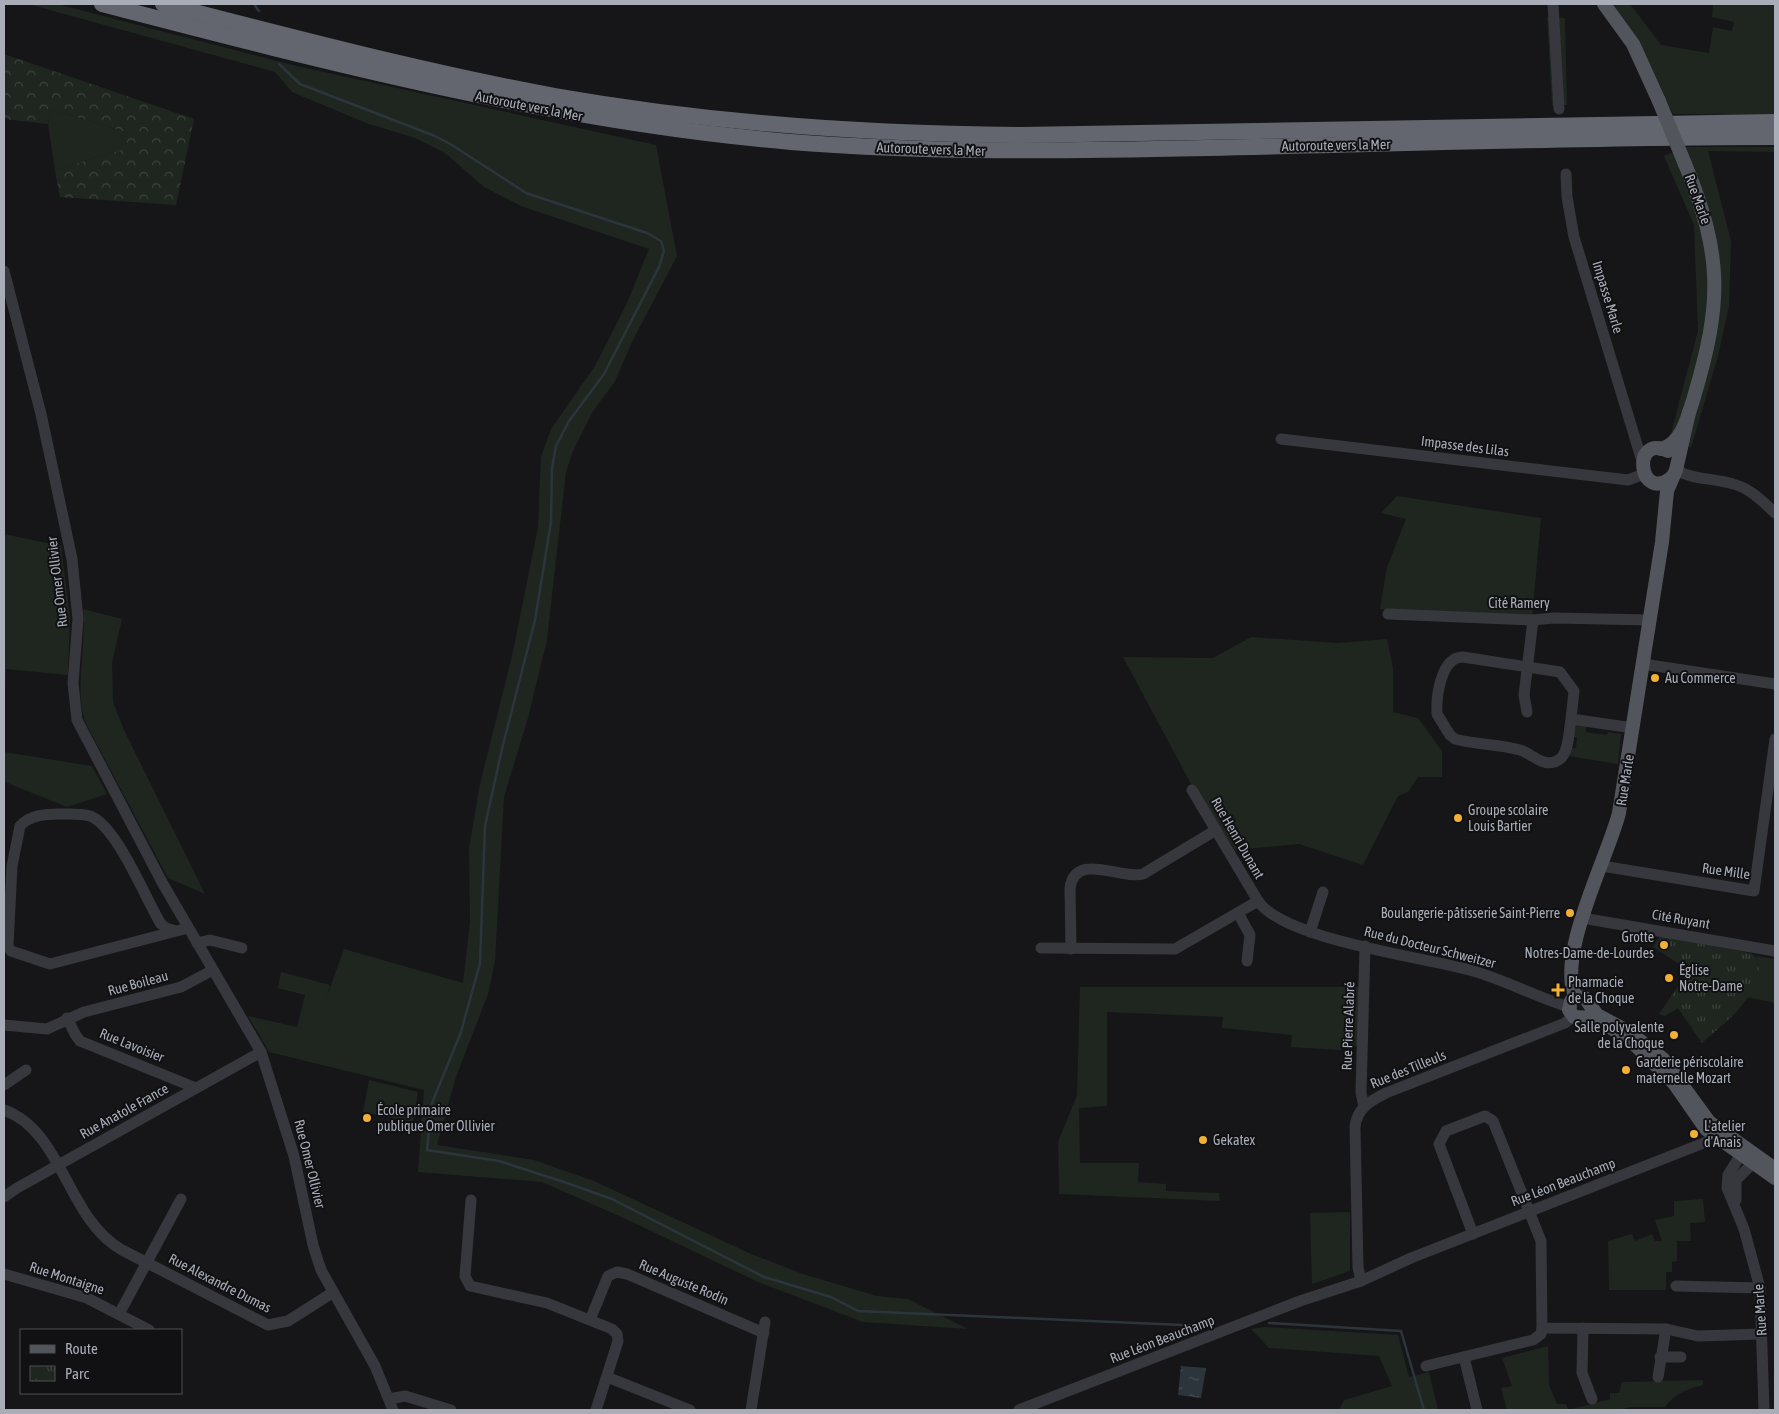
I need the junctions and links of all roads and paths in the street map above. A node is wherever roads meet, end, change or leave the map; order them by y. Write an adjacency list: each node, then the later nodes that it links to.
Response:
1 (102, 4): 7 (highway, Autoroute vers la Mer)
2 (163, 4): 6 (highway)
3 (1553, 4): 5 (street)
4 (1604, 4): 10 (main road, Rue Marle, bridge)
5 (1559, 109)
6 (1775, 122)
7 (1775, 137)
8 (1566, 174): 11 (street, Impasse Marle)
9 (4, 271): 35 (street, Rue Omer Ollivier)
10 (1689, 412): 13 (main road, Rue Marle); 14 (main road, Rue Marle)
11 (1632, 426): 13 (street, Impasse Marle); 15 (street, Impasse Marle)
12 (1281, 439): 15 (street, Impasse des Lilas)
13 (1658, 449): 14 (main road); 15 (main road)
14 (1675, 471): 15 (main road); 16 (street); 17 (main road, Rue Marle)
15 (1645, 472): 17 (main road, Rue Marle)
16 (1775, 513)
17 (1660, 555): 20 (main road, Rue Marle)
18 (1388, 614): 19 (street, Cité Ramery)
19 (1533, 620): 20 (street, Cité Ramery); 22 (street)
20 (1650, 620): 21 (main road, Rue Marle)
21 (1643, 664): 23 (street); 26 (main road, Rue Marle)
22 (1527, 667): 24 (street); 25 (street); 25 (street)
23 (1775, 684)
24 (1527, 712)
25 (1571, 719): 26 (street)
26 (1633, 728): 30 (main road, Rue Marle)
27 (1775, 739): 30 (street, Rue Mille)
28 (1192, 790): 29 (street, Rue Henri Dunant)
29 (1216, 830): 32 (street, Rue Henri Dunant); 42 (street)
30 (1602, 866): 34 (main road, Rue Marle)
31 (1323, 892): 37 (street)
32 (1258, 901): 33 (street); 37 (street, Rue du Docteur Schweitzer)
33 (1238, 913): 42 (street); 44 (street)
34 (1582, 918): 43 (street, Cité Ruyant); 46 (main road, Rue Marle)
35 (188, 928): 36 (street); 38 (street, Rue Omer Ollivier)
36 (176, 931): 36 (street)
37 (1310, 932): 39 (street, Rue du Docteur Schweitzer)
38 (197, 943): 40 (street); 45 (street, Rue Omer Ollivier)
39 (1365, 946): 46 (street, Rue du Docteur Schweitzer); 53 (street, Rue Pierre Alabré)
40 (242, 948)
41 (1040, 948): 42 (street)
42 (1071, 949)
43 (1775, 951)
44 (1247, 961)
45 (213, 970): 47 (street, Rue Boileau); 49 (street, Rue Omer Ollivier)
46 (1578, 1009): 53 (street, Rue des Tilleuls); 55 (main road)
47 (67, 1018): 48 (street, Rue Boileau); 52 (street, Rue Lavoisier)
48 (4, 1025)
49 (260, 1052): 52 (street, Rue Anatole France); 72 (street, Rue Omer Ollivier)
50 (26, 1070): 51 (street)
51 (4, 1085)
52 (196, 1088): 58 (street, Rue Anatole France)
53 (1364, 1106): 69 (street, Rue des Tilleuls)
54 (4, 1110): 58 (street, Rue Alexandre Dumas)
55 (1721, 1136): 56 (main road); 64 (street, Rue Léon Beauchamp)
56 (1743, 1151): 57 (main road); 65 (street, Rue Marle)
57 (1756, 1161): 59 (main road); 60 (main road); 65 (street, Rue Marle)
58 (57, 1166): 61 (street, Rue Anatole France); 67 (street, Rue Alexandre Dumas)
59 (1775, 1169)
60 (1775, 1178)
61 (4, 1198)
62 (181, 1199): 67 (street, Rue Alexandre Dumas)
63 (471, 1200): 74 (street)
64 (1530, 1212): 66 (street, Rue Léon Beauchamp); 66 (street); 75 (street)
65 (1738, 1212): 71 (street, Rue Marle)
66 (1473, 1234): 69 (street, Rue Léon Beauchamp)
67 (146, 1262): 72 (street, Rue Alexandre Dumas); 73 (street)
68 (4, 1274): 73 (street, Rue Montaigne)
69 (1360, 1277): 93 (street, Rue Léon Beauchamp)
70 (1676, 1286): 71 (street)
71 (1760, 1288): 79 (street, Rue Marle)
72 (332, 1293): 86 (street, Rue Omer Ollivier)
73 (119, 1314): 77 (street, Rue Montaigne)
74 (590, 1320): 85 (street); 92 (street, Rue Auguste Rodin)
75 (1542, 1328): 76 (street); 80 (street)
76 (1583, 1328): 78 (street); 87 (street)
77 (147, 1329)
78 (1666, 1329): 79 (street); 81 (street)
79 (1762, 1334): 95 (street, Rue Marle)
80 (1464, 1357): 83 (street); 94 (street)
81 (1660, 1357): 82 (street); 84 (street)
82 (1681, 1357)
83 (1426, 1366)
84 (1658, 1377)
85 (607, 1378): 90 (street); 91 (street)
86 (389, 1399): 88 (street, Rue Omer Ollivier); 89 (street)
87 (1592, 1400)
88 (393, 1410)
89 (451, 1410)
90 (596, 1410)
91 (690, 1410)
92 (752, 1410)
93 (1019, 1410)
94 (1477, 1410)
95 (1764, 1410)

